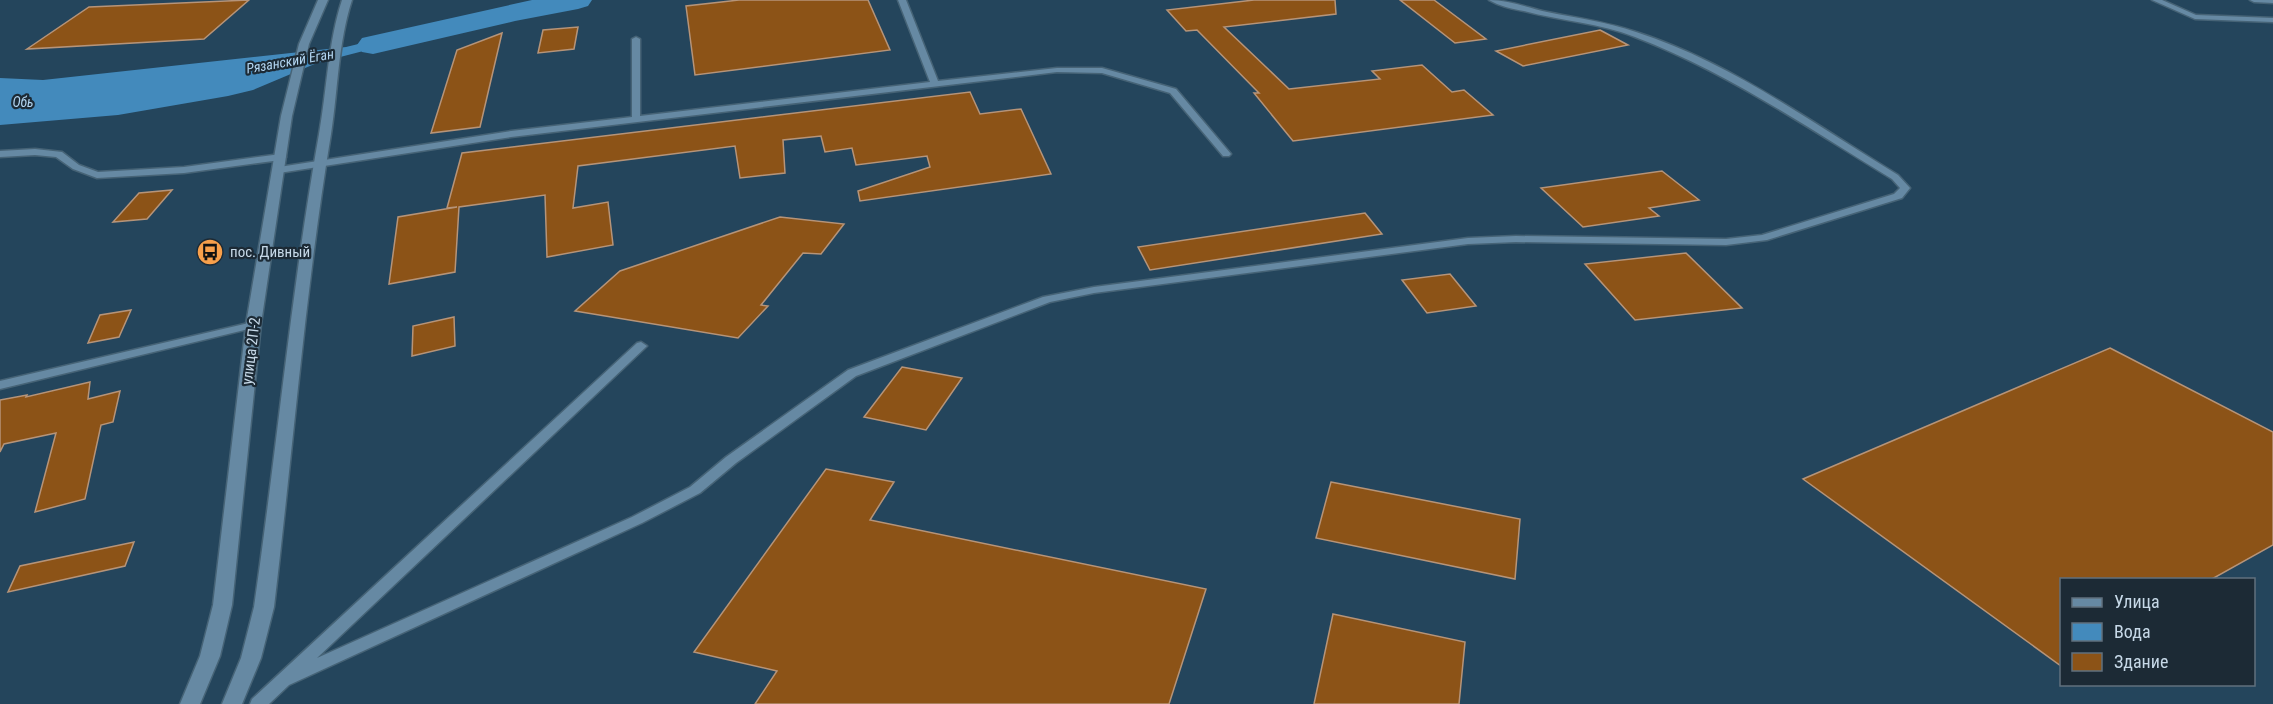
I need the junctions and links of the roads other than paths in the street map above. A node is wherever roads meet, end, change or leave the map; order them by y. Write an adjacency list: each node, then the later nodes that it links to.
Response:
1 (323, 0): 14 (main road, улица 2П-2)
2 (347, 0): 15 (main road)
3 (902, 0): 10 (lane)
4 (1493, 0): 19 (lane)
5 (2156, 0): 8 (lane)
6 (2254, 0): 7 (lane)
7 (2273, 1)
8 (2273, 20)
9 (636, 39): 11 (lane)
10 (936, 84): 11 (lane); 13 (lane)
11 (636, 120): 15 (lane)
12 (0, 154): 14 (lane)
13 (1226, 154)
14 (280, 163): 15 (lane); 16 (main road, улица 2П-2)
15 (318, 164): 21 (main road)
16 (253, 326): 18 (lane); 20 (main road, улица 2П-2)
17 (641, 346): 19 (lane)
18 (0, 385)
19 (285, 680): 22 (lane)
20 (190, 704)
21 (232, 704)
22 (258, 704)

